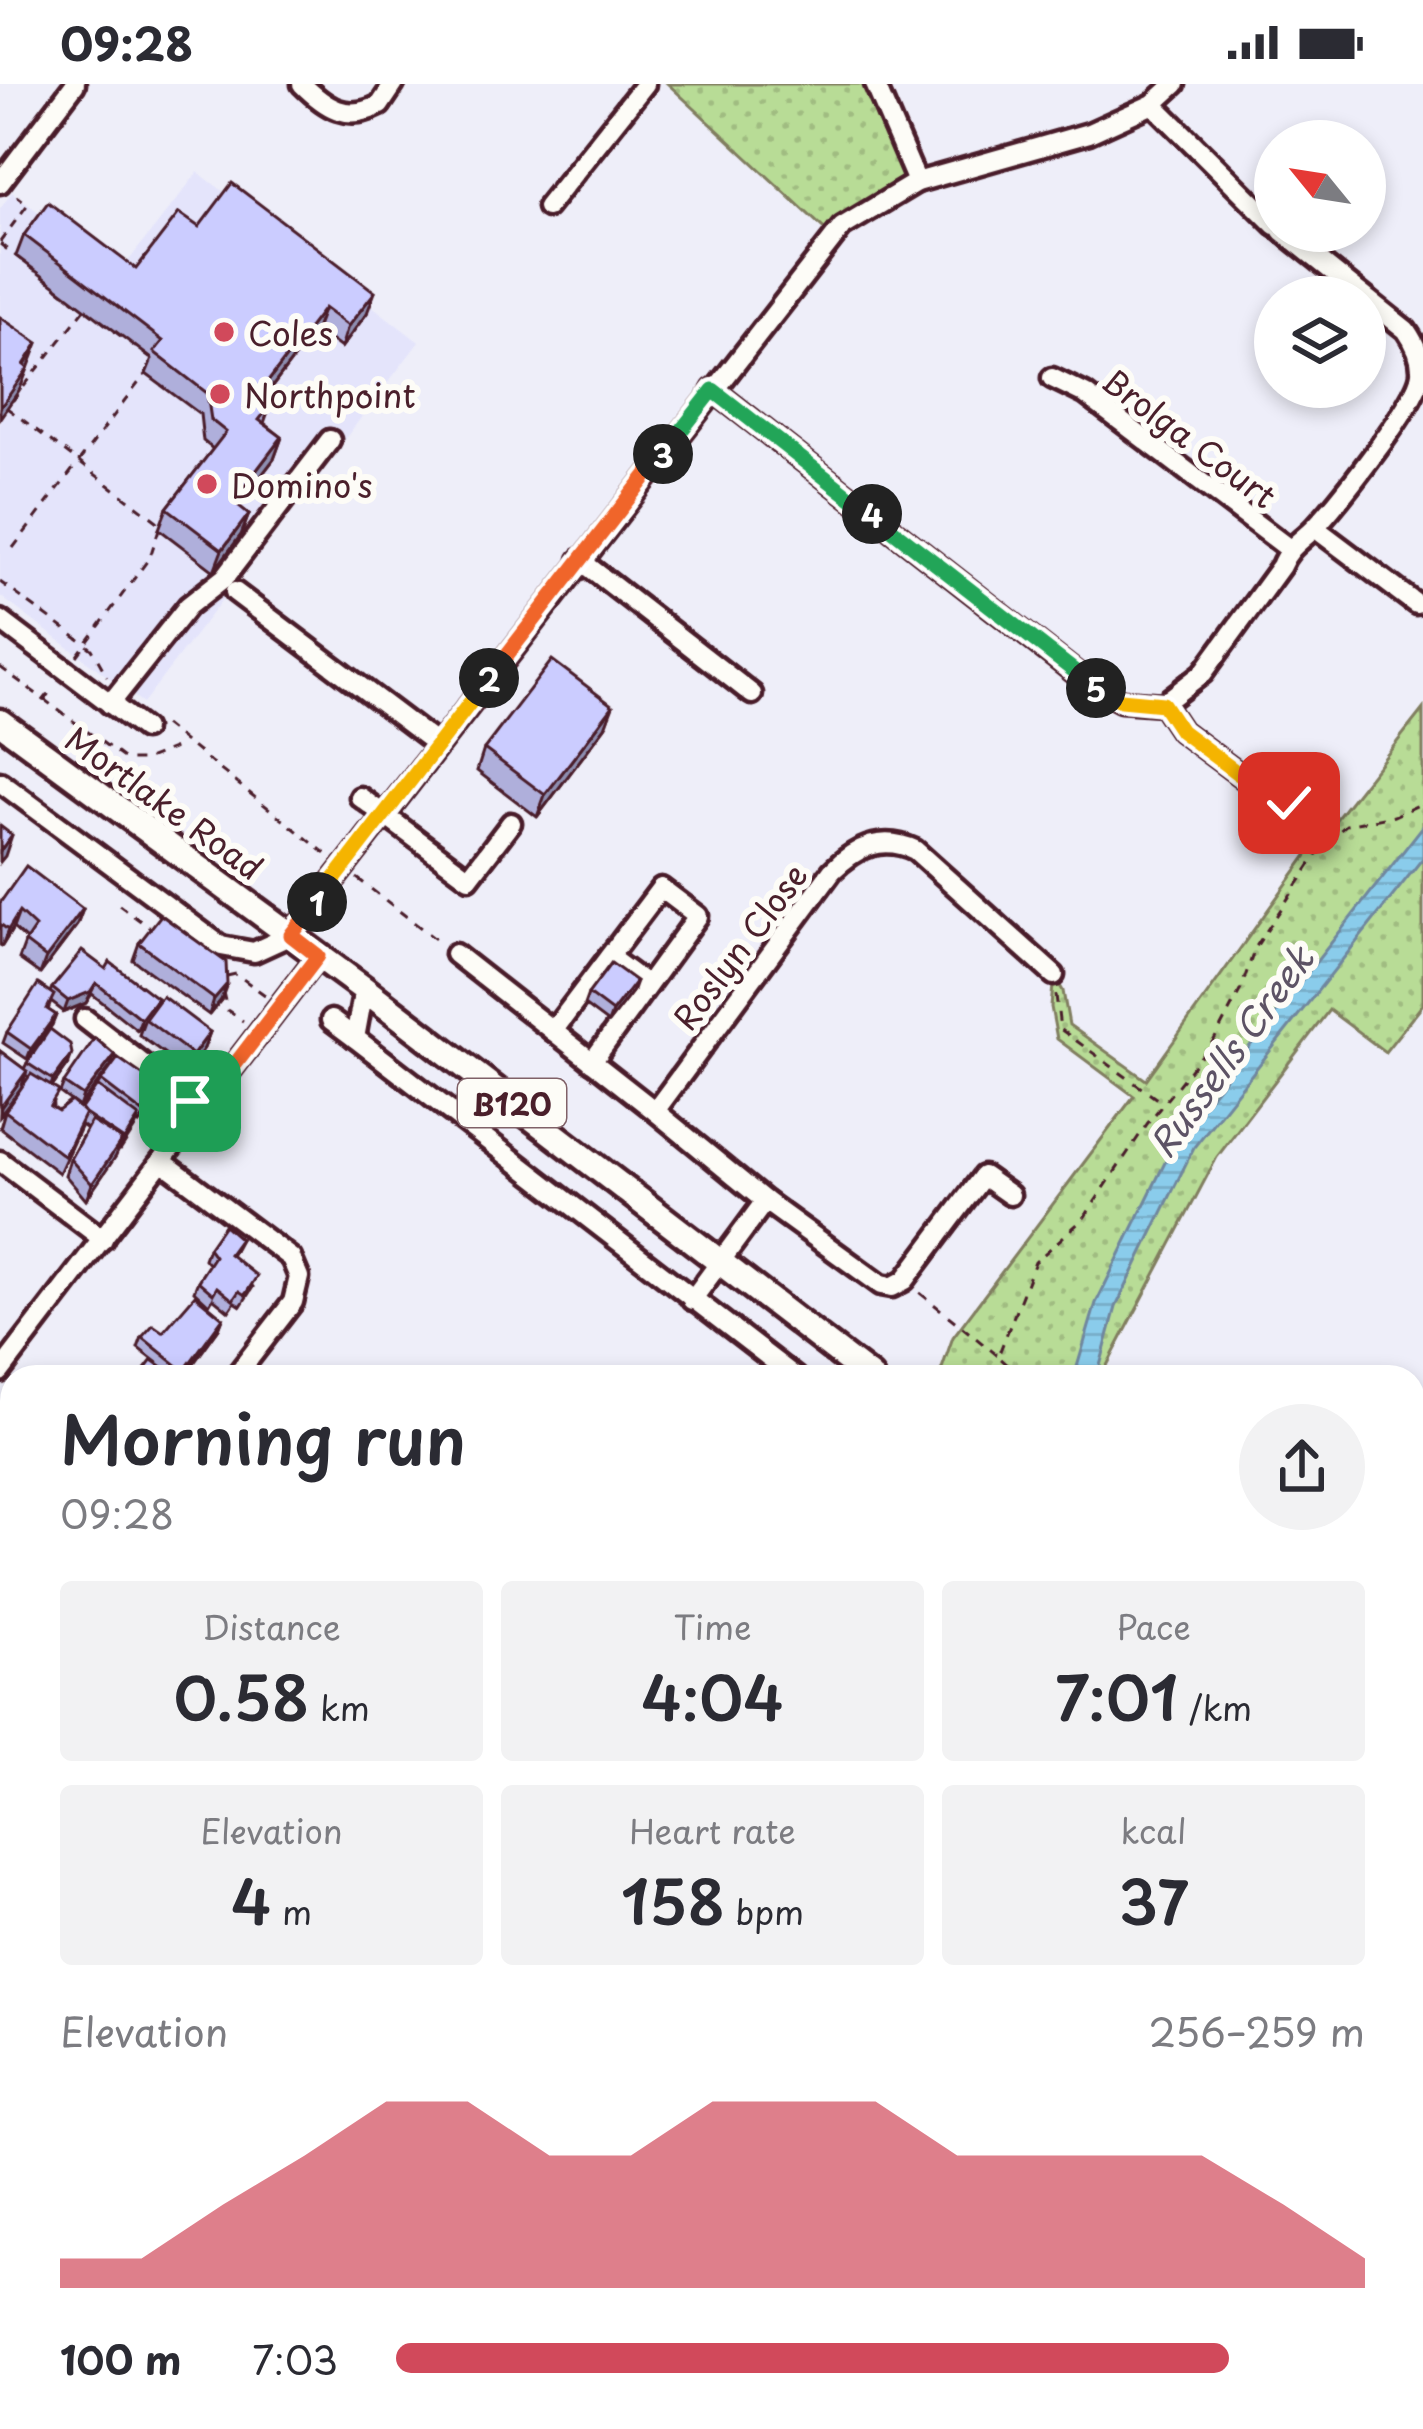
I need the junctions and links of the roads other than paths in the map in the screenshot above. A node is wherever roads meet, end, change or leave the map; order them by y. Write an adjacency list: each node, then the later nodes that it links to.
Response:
1 (75, 84): 9 (street)
2 (302, 84): 3 (street)
3 (394, 84)
4 (645, 84): 11 (street)
5 (875, 84): 8 (street)
6 (1175, 84): 7 (street)
7 (1153, 104): 8 (street); 10 (street)
8 (917, 182): 15 (street)
9 (6, 188)
10 (1254, 204)
11 (547, 207)
12 (1308, 252): 13 (street)
13 (1422, 360): 17 (street)
14 (1052, 378): 18 (street, Brolga Court)
15 (713, 390): 19 (street); 25 (street)
16 (330, 440): 24 (street)
17 (1315, 528): 18 (street); 21 (street)
18 (1288, 548): 25 (street)
19 (580, 560): 23 (street); 28 (street)
20 (235, 592): 28 (street)
21 (1416, 604)
22 (0, 620): 24 (street)
23 (752, 694)
24 (116, 696): 27 (street)
25 (1163, 704): 31 (street)
26 (0, 722): 34 (main road, Mortlake Road / B120)
27 (152, 725)
28 (438, 745): 32 (street)
29 (0, 782): 34 (street)
30 (359, 797): 32 (street)
31 (1275, 801)
32 (384, 815): 33 (street); 34 (street)
33 (511, 823)
34 (291, 935): 36 (main road, Mortlake Road / B120)
35 (454, 954): 43 (street)
36 (318, 956): 40 (main road, Mortlake Road / B120); 46 (street)
37 (609, 957): 39 (street); 39 (street); 43 (street)
38 (1054, 975): 47 (street, Roslyn Close)
39 (647, 986): 45 (street)
40 (364, 989): 44 (street); 55 (main road, Mortlake Road / B120)
41 (85, 1019): 46 (street)
42 (331, 1021): 44 (street)
43 (553, 1031): 45 (street)
44 (355, 1038): 56 (street)
45 (592, 1062): 47 (street)
46 (201, 1109): 49 (street)
47 (655, 1111): 53 (street)
48 (0, 1161): 54 (street)
49 (163, 1162): 54 (street); 58 (street)
50 (966, 1163): 51 (street)
51 (983, 1176): 52 (street); 53 (street)
52 (1010, 1195)
53 (765, 1201): 55 (street)
54 (103, 1239): 57 (street)
55 (719, 1262): 56 (street); 60 (main road, Mortlake Road / B120)
56 (692, 1300): 59 (street)
57 (5, 1365)
58 (244, 1365)
59 (779, 1365)
60 (854, 1365)

